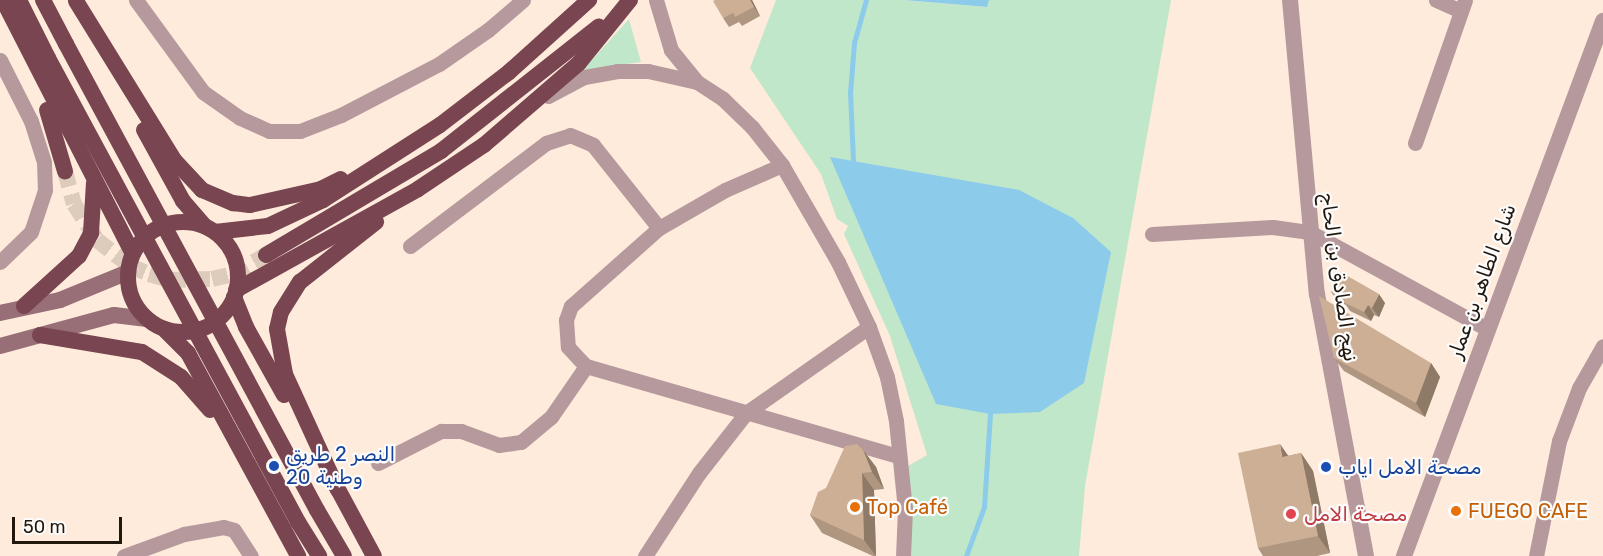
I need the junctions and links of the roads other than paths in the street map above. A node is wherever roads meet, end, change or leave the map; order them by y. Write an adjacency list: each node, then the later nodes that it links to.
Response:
1 (3, 0): 22 (highway)
2 (19, 0): 52 (highway, bridge)
3 (44, 0): 53 (highway, bridge)
4 (136, 0): 5 (street)
5 (523, 0)
6 (590, 0): 19 (highway)
7 (656, 0): 16 (street)
8 (1290, 0): 26 (street, نهج الصادق بن الحاج)
9 (1436, 0): 12 (street)
10 (75, 1): 19 (highway); 25 (highway)
11 (629, 1): 17 (highway); 30 (highway)
12 (1463, 6): 18 (street)
13 (0, 15): 21 (highway)
14 (1603, 21): 39 (street, شارع الطاهر بن عمار)
15 (0, 60): 31 (street)
16 (697, 82): 17 (street); 20 (street)
17 (514, 119): 23 (highway)
18 (1415, 143)
19 (398, 152): 25 (highway)
20 (782, 165): 24 (street); 37 (street)
21 (65, 171)
22 (94, 179): 29 (highway); 34 (highway)
23 (418, 189): 33 (highway); 48 (highway)
24 (659, 228): 28 (street); 43 (street)
25 (210, 230): 29 (highway); 33 (highway)
26 (1310, 232): 27 (street); 39 (street); 57 (street, نهج الصادق بن الحاج)
27 (1152, 234)
28 (410, 246)
29 (133, 255): 32 (highway)
30 (266, 255)
31 (0, 262)
32 (128, 272): 34 (main road); 36 (highway)
33 (235, 294): 38 (highway); 48 (highway)
34 (24, 306): 35 (main road)
35 (0, 313)
36 (147, 319): 38 (highway); 40 (main road)
37 (869, 327): 44 (street); 46 (street)
38 (162, 328): 45 (highway)
39 (1487, 329): 58 (street, شارع الطاهر بن عمار)
40 (40, 335): 42 (main road); 45 (highway)
41 (1603, 346): 59 (street)
42 (3, 347)
43 (586, 366): 44 (street); 47 (street)
44 (746, 412): 46 (street); 55 (street)
45 (232, 437): 51 (highway)
46 (897, 456): 56 (street)
47 (378, 463)
48 (338, 490): 54 (highway)
49 (124, 556): 50 (street)
50 (251, 556)
51 (298, 556)
52 (319, 556)
53 (344, 556)
54 (374, 556)
55 (645, 556)
56 (903, 556)
57 (1366, 556)
58 (1404, 556)
59 (1536, 556)

